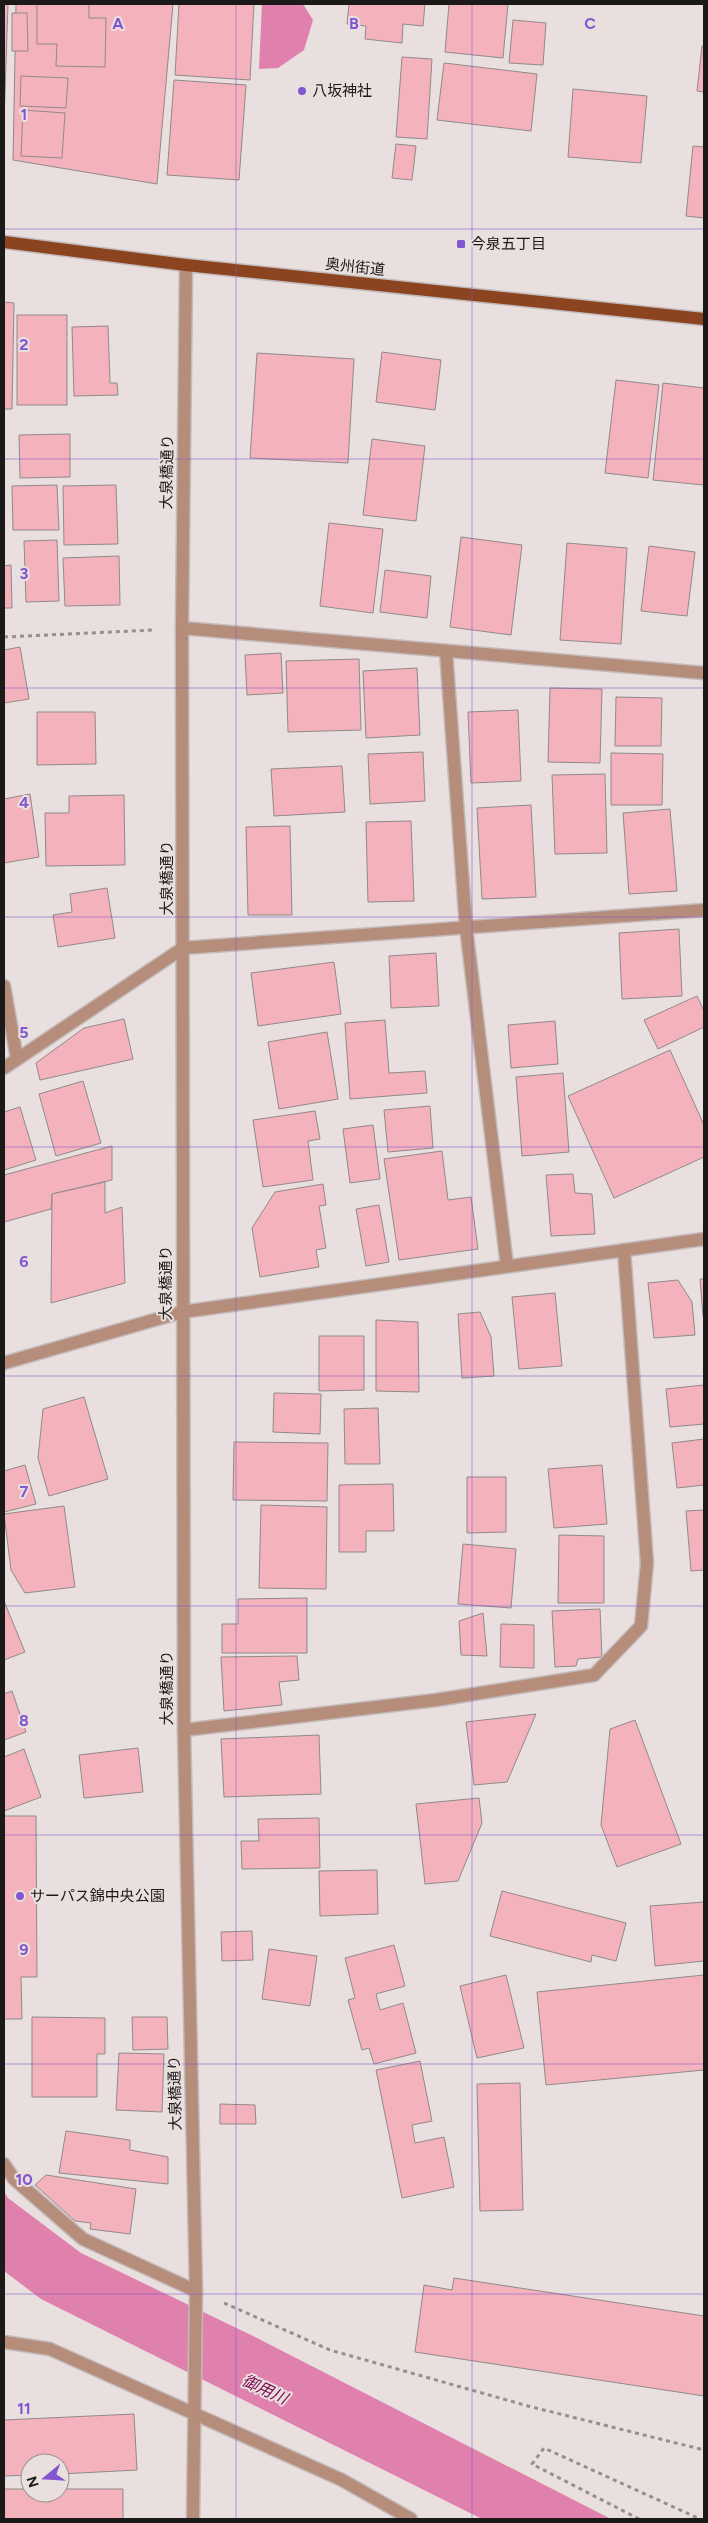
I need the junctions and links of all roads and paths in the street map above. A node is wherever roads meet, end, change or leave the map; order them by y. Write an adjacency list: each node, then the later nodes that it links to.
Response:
1 (4, 242): 2 (main road, 奥州街道)
2 (186, 266): 3 (main road, 奥州街道); 4 (street, 大泉橋通り)
3 (704, 319)
4 (182, 628): 5 (path); 6 (street); 10 (street, 大泉橋通り)
5 (4, 636)
6 (446, 650): 7 (street); 9 (street)
7 (704, 673)
8 (704, 910): 9 (street)
9 (466, 927): 10 (street); 16 (street)
10 (183, 948): 12 (street); 17 (street, 大泉橋通り)
11 (4, 986): 12 (street)
12 (17, 1059): 13 (street)
13 (4, 1068)
14 (704, 1238): 15 (street)
15 (624, 1250): 16 (street); 19 (street)
16 (507, 1266): 17 (street)
17 (182, 1312): 18 (street); 19 (street, 大泉橋通り)
18 (4, 1363)
19 (184, 1730): 21 (street, 大泉橋通り)
20 (4, 2164): 21 (street)
21 (196, 2295): 23 (street, 大泉橋通り); 24 (path)
22 (4, 2342): 23 (street)
23 (193, 2414): 25 (street); 26 (street)
24 (704, 2450)
25 (193, 2519)
26 (412, 2519)
27 (639, 2519): 28 (path)
28 (700, 2519)

